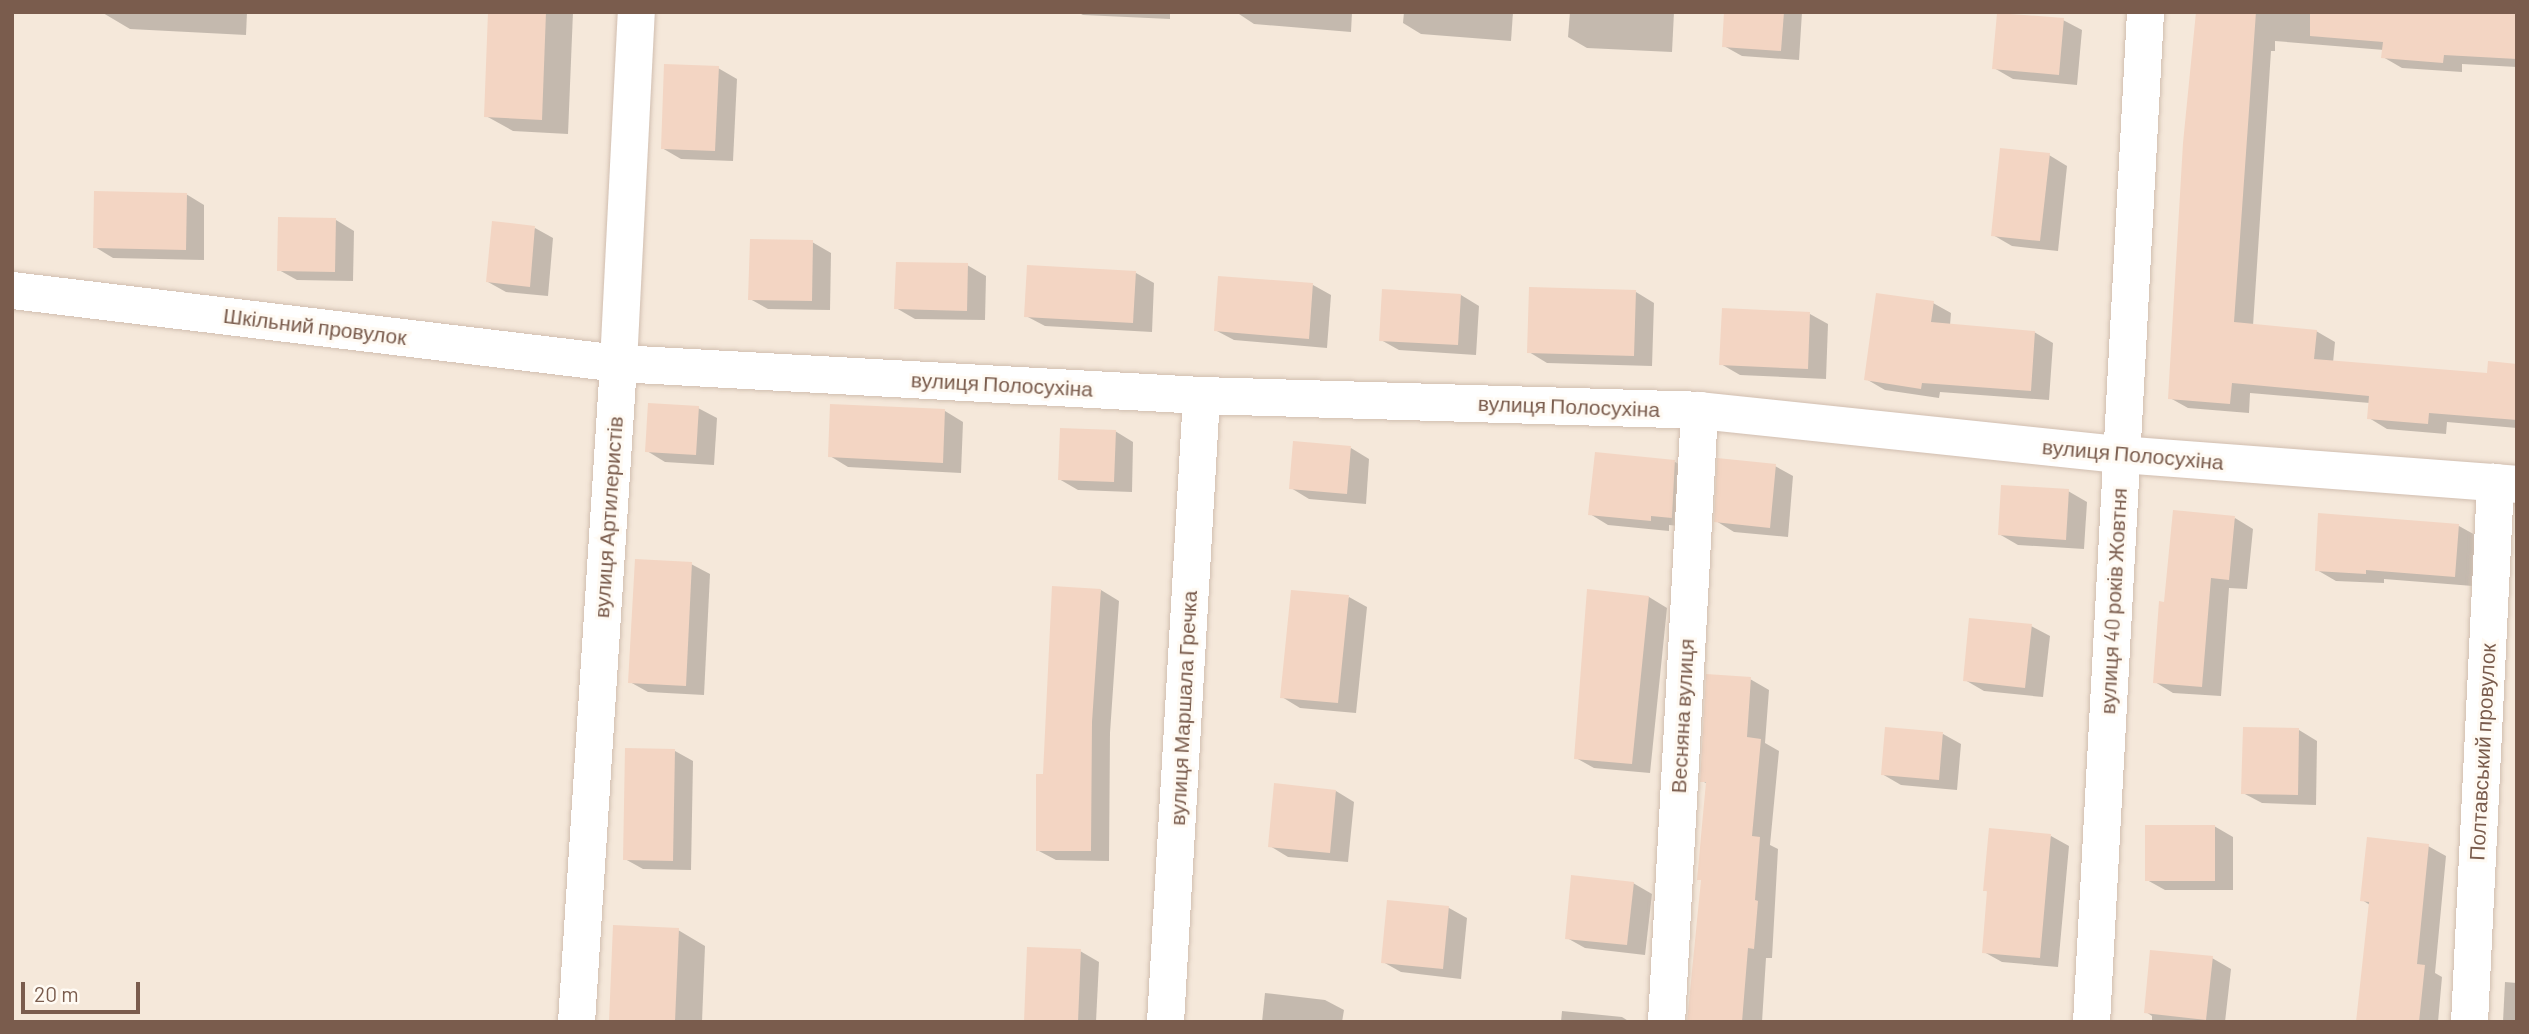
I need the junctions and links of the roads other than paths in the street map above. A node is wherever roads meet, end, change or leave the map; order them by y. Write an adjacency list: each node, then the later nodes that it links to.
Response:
1 (636, 12): 4 (street, вулиця Артилеристів)
2 (2145, 12): 7 (street, вулиця 40 років Жовтня)
3 (12, 290): 4 (street, Шкільний провулок)
4 (618, 363): 5 (street, вулиця Полосухіна); 9 (street, вулиця Артилеристів)
5 (1201, 394): 6 (street, вулиця Полосухіна); 10 (street, вулиця Маршала Гречка)
6 (1699, 410): 7 (street, вулиця Полосухіна); 11 (street, Весняна вулиця)
7 (2120, 454): 8 (street, вулиця Полосухіна); 12 (street, вулиця 40 років Жовтня)
8 (2506, 483): 13 (street, Полтавський провулок)
9 (576, 1022)
10 (1165, 1022)
11 (1666, 1022)
12 (2091, 1022)
13 (2469, 1022)

